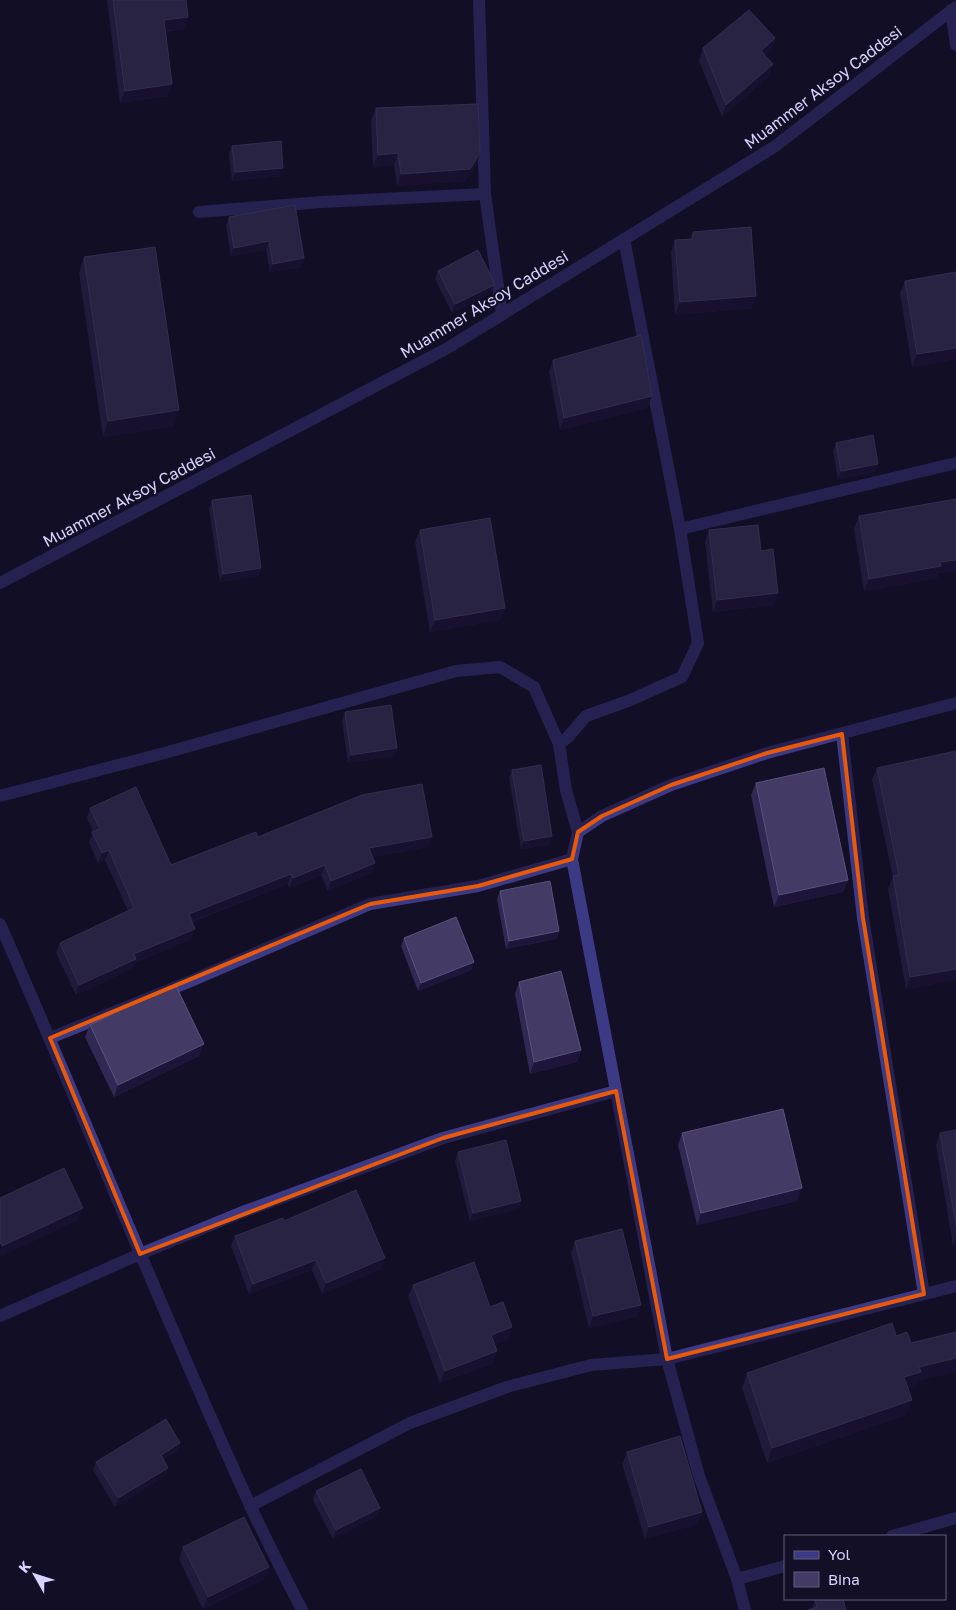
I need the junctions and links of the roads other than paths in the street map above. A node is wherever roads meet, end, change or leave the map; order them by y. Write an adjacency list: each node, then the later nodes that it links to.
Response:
1 (479, 0): 4 (street)
2 (953, 9): 3 (street); 6 (street, Muammer Aksoy Caddesi)
3 (956, 45)
4 (485, 194): 5 (street); 7 (street)
5 (199, 212)
6 (624, 239): 7 (street, Muammer Aksoy Caddesi); 9 (street)
7 (502, 315): 10 (street, Muammer Aksoy Caddesi)
8 (956, 463): 9 (street)
9 (680, 529): 13 (street)
10 (0, 583)
11 (956, 703): 12 (street)
12 (842, 734): 15 (street); 22 (street)
13 (559, 744): 14 (street); 15 (street)
14 (0, 796)
15 (578, 832): 16 (street)
16 (572, 859): 18 (street); 19 (street)
17 (0, 924): 18 (street)
18 (50, 1038): 20 (street)
19 (616, 1092): 20 (street); 24 (street)
20 (140, 1254): 23 (street); 25 (street)
21 (956, 1286): 22 (street)
22 (924, 1294): 24 (street)
23 (0, 1316)
24 (667, 1359): 25 (street); 29 (street)
25 (250, 1506): 30 (street)
26 (956, 1518): 27 (street)
27 (896, 1535)
28 (784, 1566): 29 (street)
29 (737, 1580): 31 (street)
30 (302, 1610)
31 (745, 1610)

